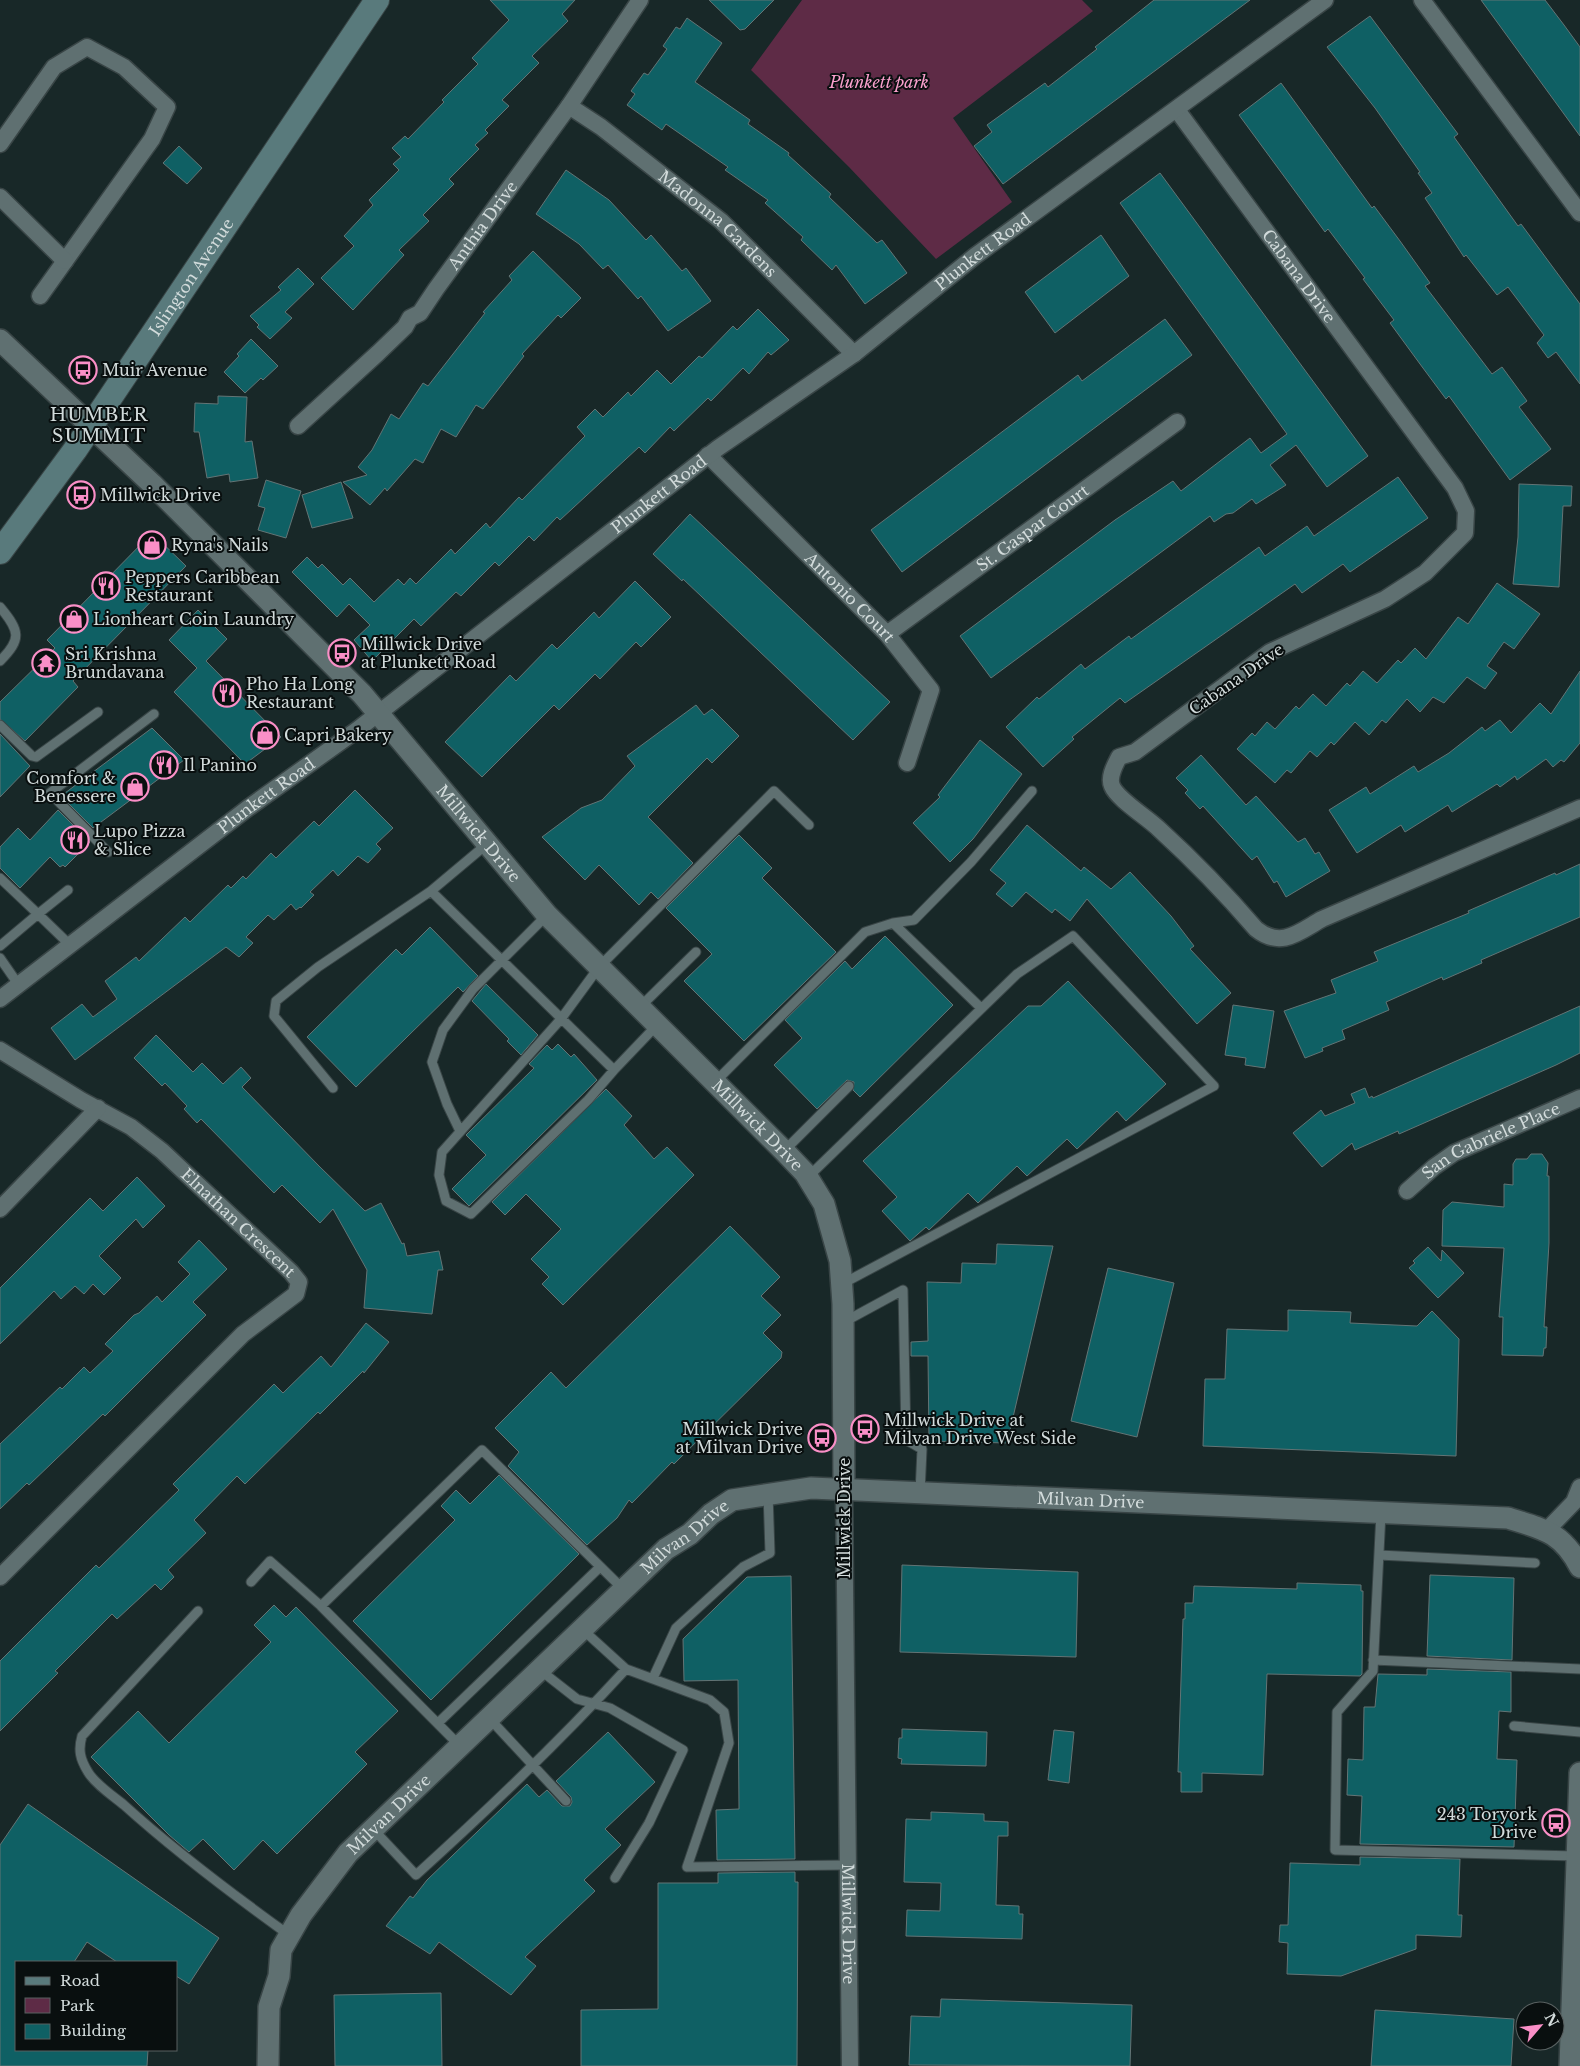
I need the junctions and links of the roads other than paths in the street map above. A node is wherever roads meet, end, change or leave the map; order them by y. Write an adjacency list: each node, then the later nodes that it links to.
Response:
1 (377, 0): 15 (main road, Islington Avenue)
2 (640, 0): 5 (street, Anthia Drive)
3 (1325, 0): 6 (street, Plunkett Road)
4 (1422, 0): 9 (street)
5 (570, 106): 13 (street, Madonna Gardens); 16 (street, Anthia Drive)
6 (1177, 110): 13 (street, Plunkett Road); 28 (street, Cabana Drive)
7 (0, 144): 10 (street)
8 (0, 197): 10 (street)
9 (1580, 212)
10 (65, 261): 11 (street)
11 (40, 296)
12 (0, 340): 15 (street)
13 (854, 354): 17 (street, Plunkett Road)
14 (1177, 422): 20 (street, St. Gaspar Court)
15 (92, 425): 18 (main road, Islington Avenue); 23 (street, Millwick Drive)
16 (298, 426)
17 (708, 455): 20 (street, Antonio Court); 23 (street, Plunkett Road)
18 (0, 552)
19 (0, 608): 21 (lane)
20 (886, 634): 26 (street, Antonio Court)
21 (0, 661)
22 (98, 712): 25 (lane)
23 (379, 712): 30 (street, Millwick Drive); 38 (street, Plunkett Road)
24 (154, 714): 31 (lane)
25 (0, 725)
26 (907, 763)
27 (1032, 791): 37 (lane)
28 (1580, 808)
29 (809, 825): 43 (lane)
30 (486, 844): 34 (lane); 36 (street, Millwick Drive)
31 (108, 852)
32 (0, 878): 35 (lane)
33 (68, 890): 35 (lane)
34 (431, 891): 42 (lane); 54 (lane)
35 (38, 914): 38 (lane); 39 (lane)
36 (548, 915): 42 (lane); 43 (street, Millwick Drive)
37 (893, 923): 47 (lane); 52 (lane)
38 (70, 945): 44 (street, Plunkett Road)
39 (0, 946)
40 (696, 952): 46 (lane)
41 (0, 958): 44 (lane)
42 (502, 961): 48 (lane); 57 (lane)
43 (600, 967): 46 (street, Millwick Drive); 48 (lane)
44 (18, 984): 45 (street, Plunkett Road)
45 (0, 999)
46 (640, 1008): 49 (street, Millwick Drive)
47 (981, 1008): 59 (lane); 62 (lane)
48 (561, 1019): 51 (lane); 57 (lane)
49 (657, 1025): 51 (lane); 52 (street, Millwick Drive)
50 (0, 1050): 56 (street, Elnathan Crescent)
51 (614, 1070): 57 (lane)
52 (715, 1082): 58 (street, Millwick Drive)
53 (849, 1086): 58 (lane)
54 (333, 1088)
55 (1580, 1098): 60 (street, San Gabriele Place)
56 (98, 1108): 61 (street); 74 (street, Elnathan Crescent)
57 (460, 1131)
58 (784, 1151): 59 (street, Millwick Drive)
59 (808, 1177): 62 (street, Millwick Drive)
60 (1407, 1192)
61 (0, 1209)
62 (842, 1284): 63 (street, Millwick Drive)
63 (844, 1322): 65 (street, Millwick Drive); 67 (lane)
64 (1580, 1487): 69 (street)
65 (844, 1490): 66 (street, Milvan Drive); 67 (street, Milvan Drive); 96 (street, Millwick Drive)
66 (768, 1493): 76 (street, Milvan Drive); 84 (lane)
67 (920, 1493): 68 (street, Milvan Drive)
68 (1381, 1513): 69 (street, Milvan Drive); 70 (lane)
69 (1546, 1530): 73 (street)
70 (1378, 1555): 71 (lane); 80 (lane)
71 (1535, 1563)
72 (600, 1566): 76 (lane); 77 (lane); 87 (lane)
73 (1580, 1568)
74 (0, 1577)
75 (251, 1582): 77 (lane)
76 (623, 1589): 79 (street, Milvan Drive)
77 (321, 1606): 87 (lane)
78 (198, 1611): 98 (lane)
79 (582, 1629): 81 (lane); 83 (street, Milvan Drive)
80 (1373, 1660): 82 (lane); 95 (lane)
81 (626, 1668): 84 (lane); 85 (lane)
82 (1580, 1669)
83 (540, 1670): 85 (lane); 86 (street, Milvan Drive)
84 (653, 1678): 96 (lane)
85 (593, 1704): 91 (lane); 97 (lane)
86 (489, 1718): 90 (street, Milvan Drive); 91 (lane)
87 (438, 1723): 90 (lane)
88 (1514, 1726): 89 (lane)
89 (1580, 1732)
90 (460, 1746): 94 (street, Milvan Drive)
91 (532, 1765): 93 (lane); 94 (lane)
92 (1580, 1773): 95 (street)
93 (566, 1802)
94 (373, 1829): 98 (street, Milvan Drive)
95 (1577, 1856): 101 (street)
96 (847, 1865): 100 (street, Millwick Drive)
97 (615, 1878)
98 (289, 1935): 99 (street, Milvan Drive)
99 (268, 2066)
100 (850, 2066)
101 (1570, 2066)

